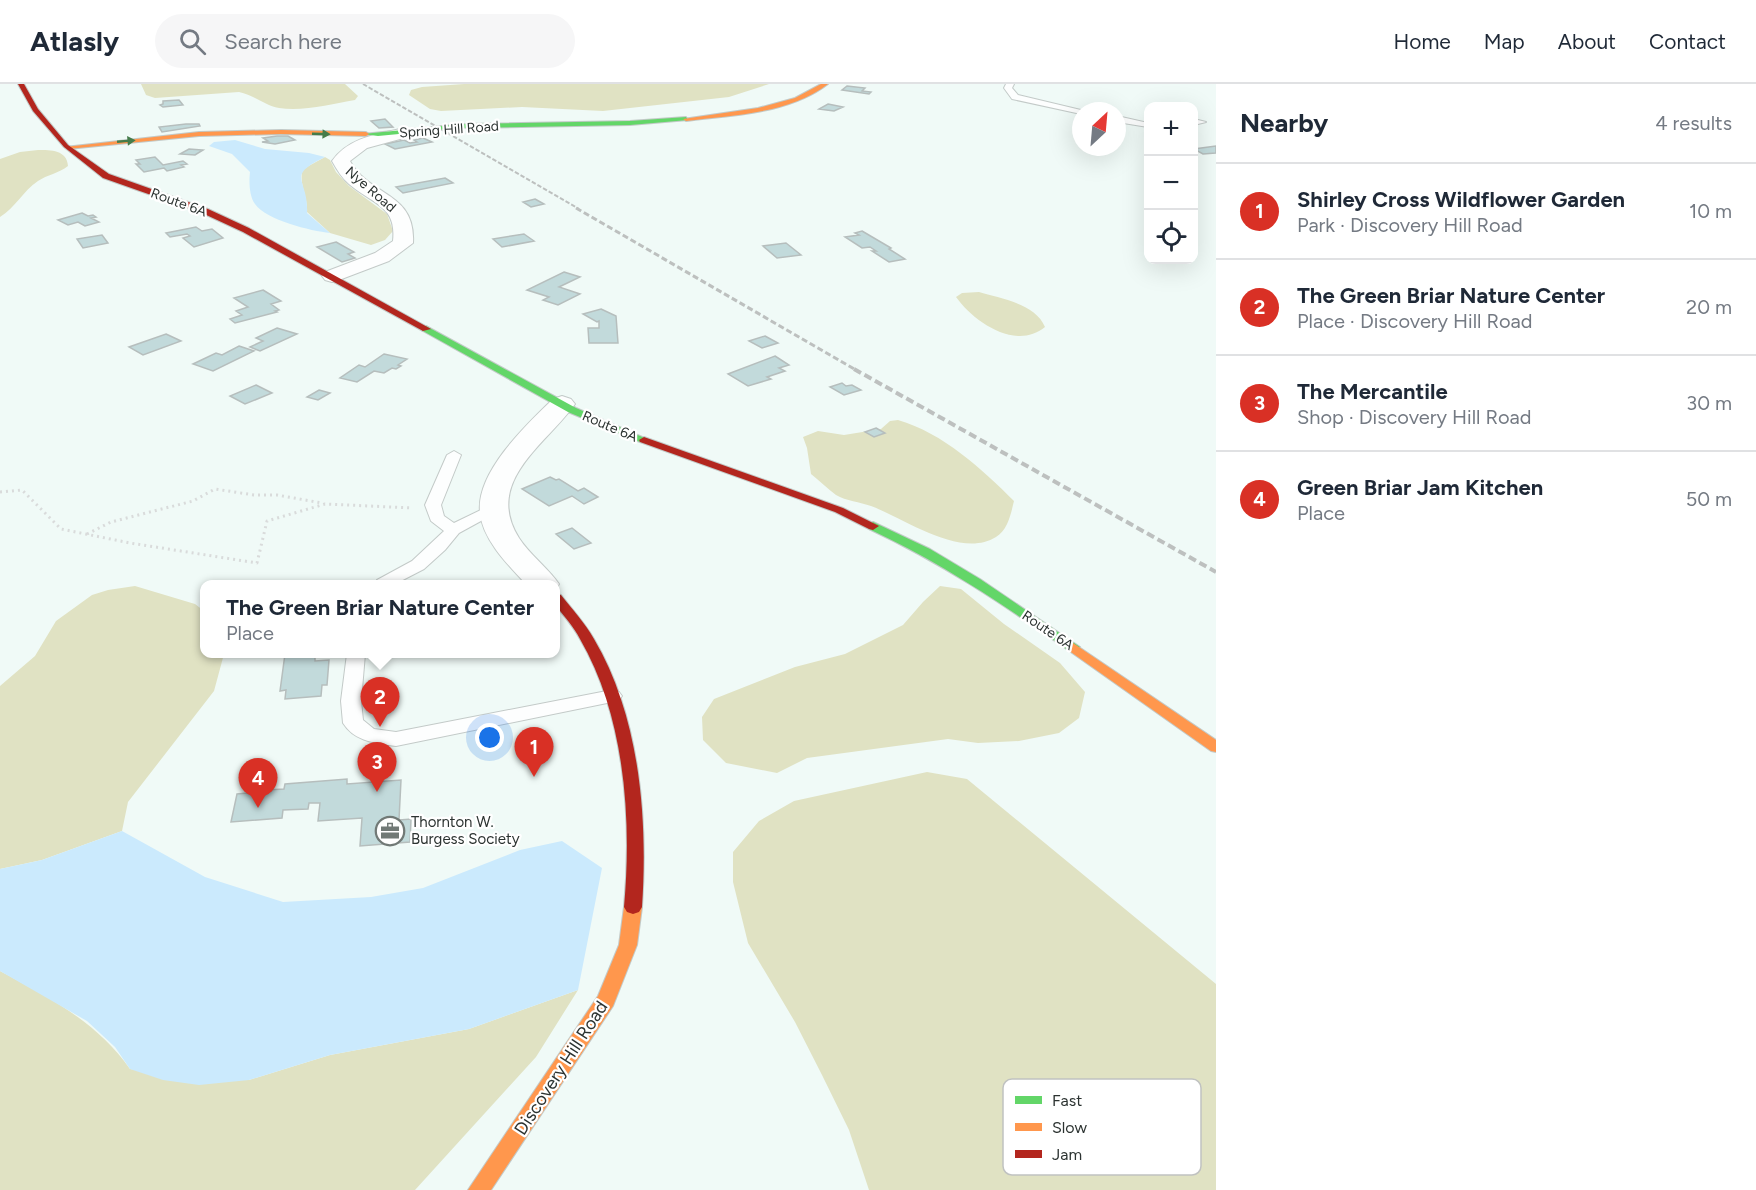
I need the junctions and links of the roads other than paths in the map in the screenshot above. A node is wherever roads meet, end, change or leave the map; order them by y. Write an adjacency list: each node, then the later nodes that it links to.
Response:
1 (21, 84): 8 (main road, Route 6A)
2 (825, 84): 7 (main road, Spring Hill Road)
3 (1010, 84): 4 (lane)
4 (1072, 109)
5 (1126, 121): 6 (lane)
6 (1144, 124)
7 (405, 133): 8 (main road, Spring Hill Road, one-way to 7); 9 (street, Nye Road)
8 (68, 147): 9 (main road, Route 6A)
9 (332, 276): 10 (main road, Route 6A)
10 (561, 404): 12 (street); 19 (main road, Route 6A)
11 (454, 455): 13 (lane)
12 (494, 510): 13 (lane); 15 (street)
13 (453, 530): 14 (lane)
14 (391, 580)
15 (539, 580)
16 (560, 604): 18 (main road, Discovery Hill Road)
17 (356, 658): 18 (lane)
18 (612, 696): 20 (main road, Discovery Hill Road)
19 (1216, 747)
20 (479, 1190)

